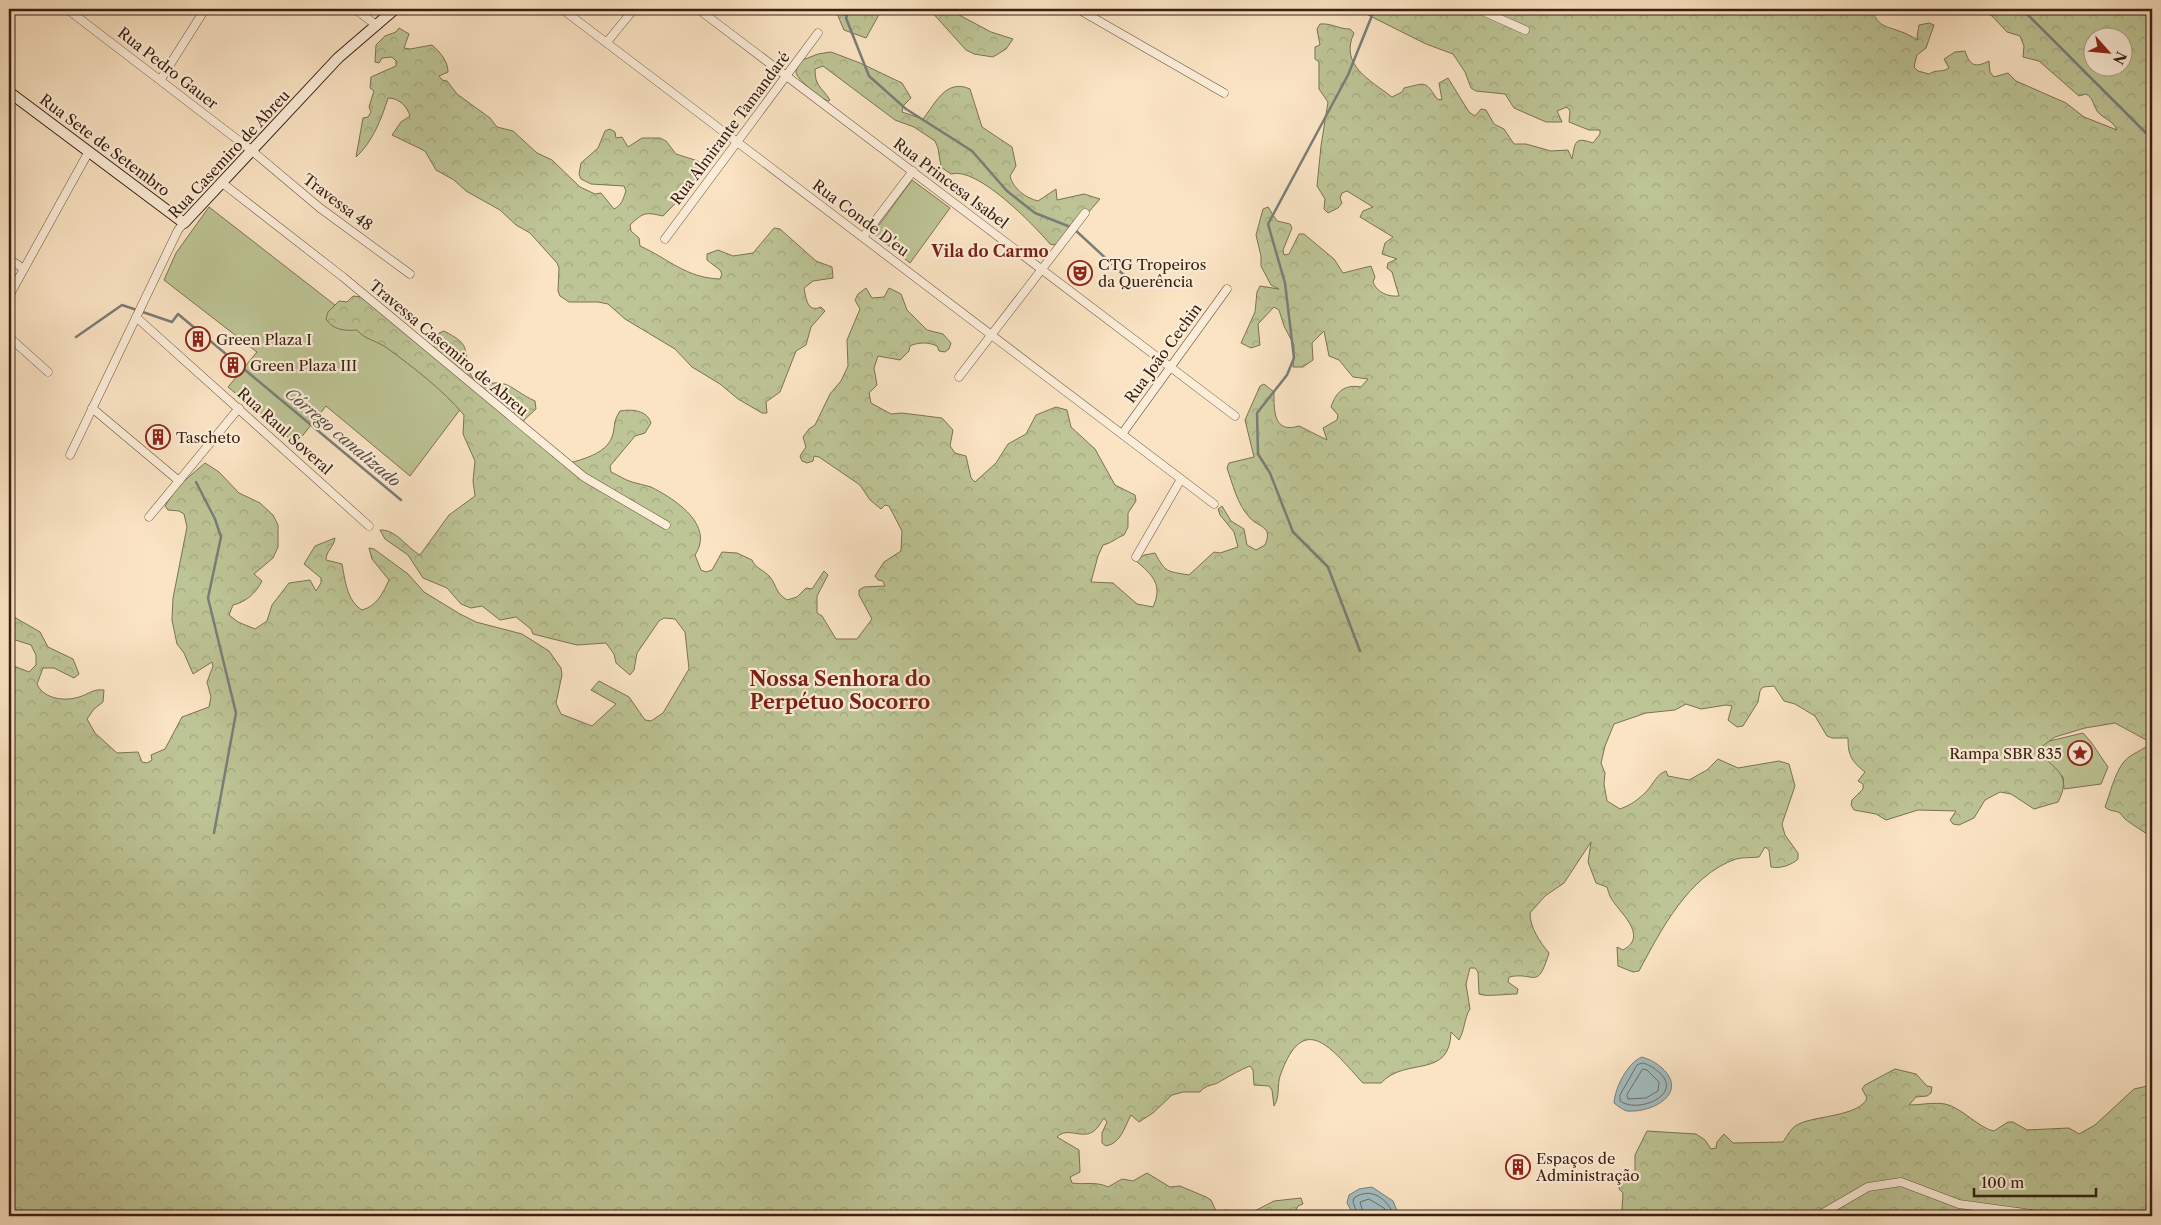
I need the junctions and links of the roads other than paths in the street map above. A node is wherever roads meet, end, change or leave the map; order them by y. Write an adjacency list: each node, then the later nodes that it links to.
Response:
1 (67, 9): 15 (street, Rua Pedro Gauer)
2 (205, 9): 15 (street)
3 (354, 9): 10 (street)
4 (395, 9): 10 (street, Rua Casemiro de Abreu)
5 (562, 9): 13 (street, Rua Conde D'eu)
6 (634, 9): 13 (street)
7 (698, 9): 14 (street, Rua Princesa Isabel)
8 (1078, 9): 17 (street)
9 (1478, 9): 11 (street)
10 (376, 25): 19 (street, Rua Casemiro de Abreu)
11 (1525, 30)
12 (818, 33): 14 (street, Rua Almirante Tamandaré)
13 (607, 42): 18 (street, Rua Conde D'eu)
14 (787, 74): 18 (street, Rua Almirante Tamandaré); 21 (street, Rua Princesa Isabel)
15 (161, 79): 19 (street, Rua Pedro Gauer)
16 (9, 92): 20 (street, Rua Sete de Setembro)
17 (1224, 93)
18 (738, 141): 25 (street, Rua Conde D'eu); 26 (street, Rua Almirante Tamandaré)
19 (251, 150): 22 (street, Rua Casemiro de Abreu); 30 (street, Travessa 48)
20 (88, 153): 24 (street, Rua Sete de Setembro); 28 (street)
21 (913, 171): 25 (street); 29 (street, Rua Princesa Isabel)
22 (221, 182): 24 (street, Rua Casemiro de Abreu); 48 (street, Travessa Casemiro de Abreu)
23 (1085, 213): 29 (street)
24 (184, 223): 33 (street, Rua Casemiro de Abreu)
25 (863, 237): 34 (street, Rua Conde D'eu)
26 (665, 239)
27 (9, 259): 28 (street)
28 (24, 269): 32 (street)
29 (1042, 269): 34 (street); 36 (street, Rua Princesa Isabel)
30 (410, 274)
31 (1227, 289): 36 (street, Rua João Cechin)
32 (9, 296)
33 (136, 316): 39 (street, Rua Casemiro de Abreu); 40 (street, Rua Raul Soveral)
34 (992, 335): 38 (street); 42 (street, Rua Conde D'eu)
35 (9, 337): 37 (street)
36 (1170, 367): 41 (street, Rua Princesa Isabel); 42 (street, Rua João Cechin)
37 (48, 372)
38 (959, 377)
39 (92, 408): 43 (street, Rua Casemiro de Abreu); 45 (street)
40 (239, 408): 45 (street); 49 (street, Rua Raul Soveral)
41 (1234, 416)
42 (1122, 434): 44 (street, Rua Conde D'eu)
43 (70, 455)
44 (1181, 479): 46 (street, Rua Conde D'eu); 50 (street)
45 (179, 481): 47 (street)
46 (1214, 504)
47 (149, 517)
48 (666, 525)
49 (369, 526)
50 (1136, 557)
51 (1818, 1216): 52 (street)
52 (2046, 1216)

